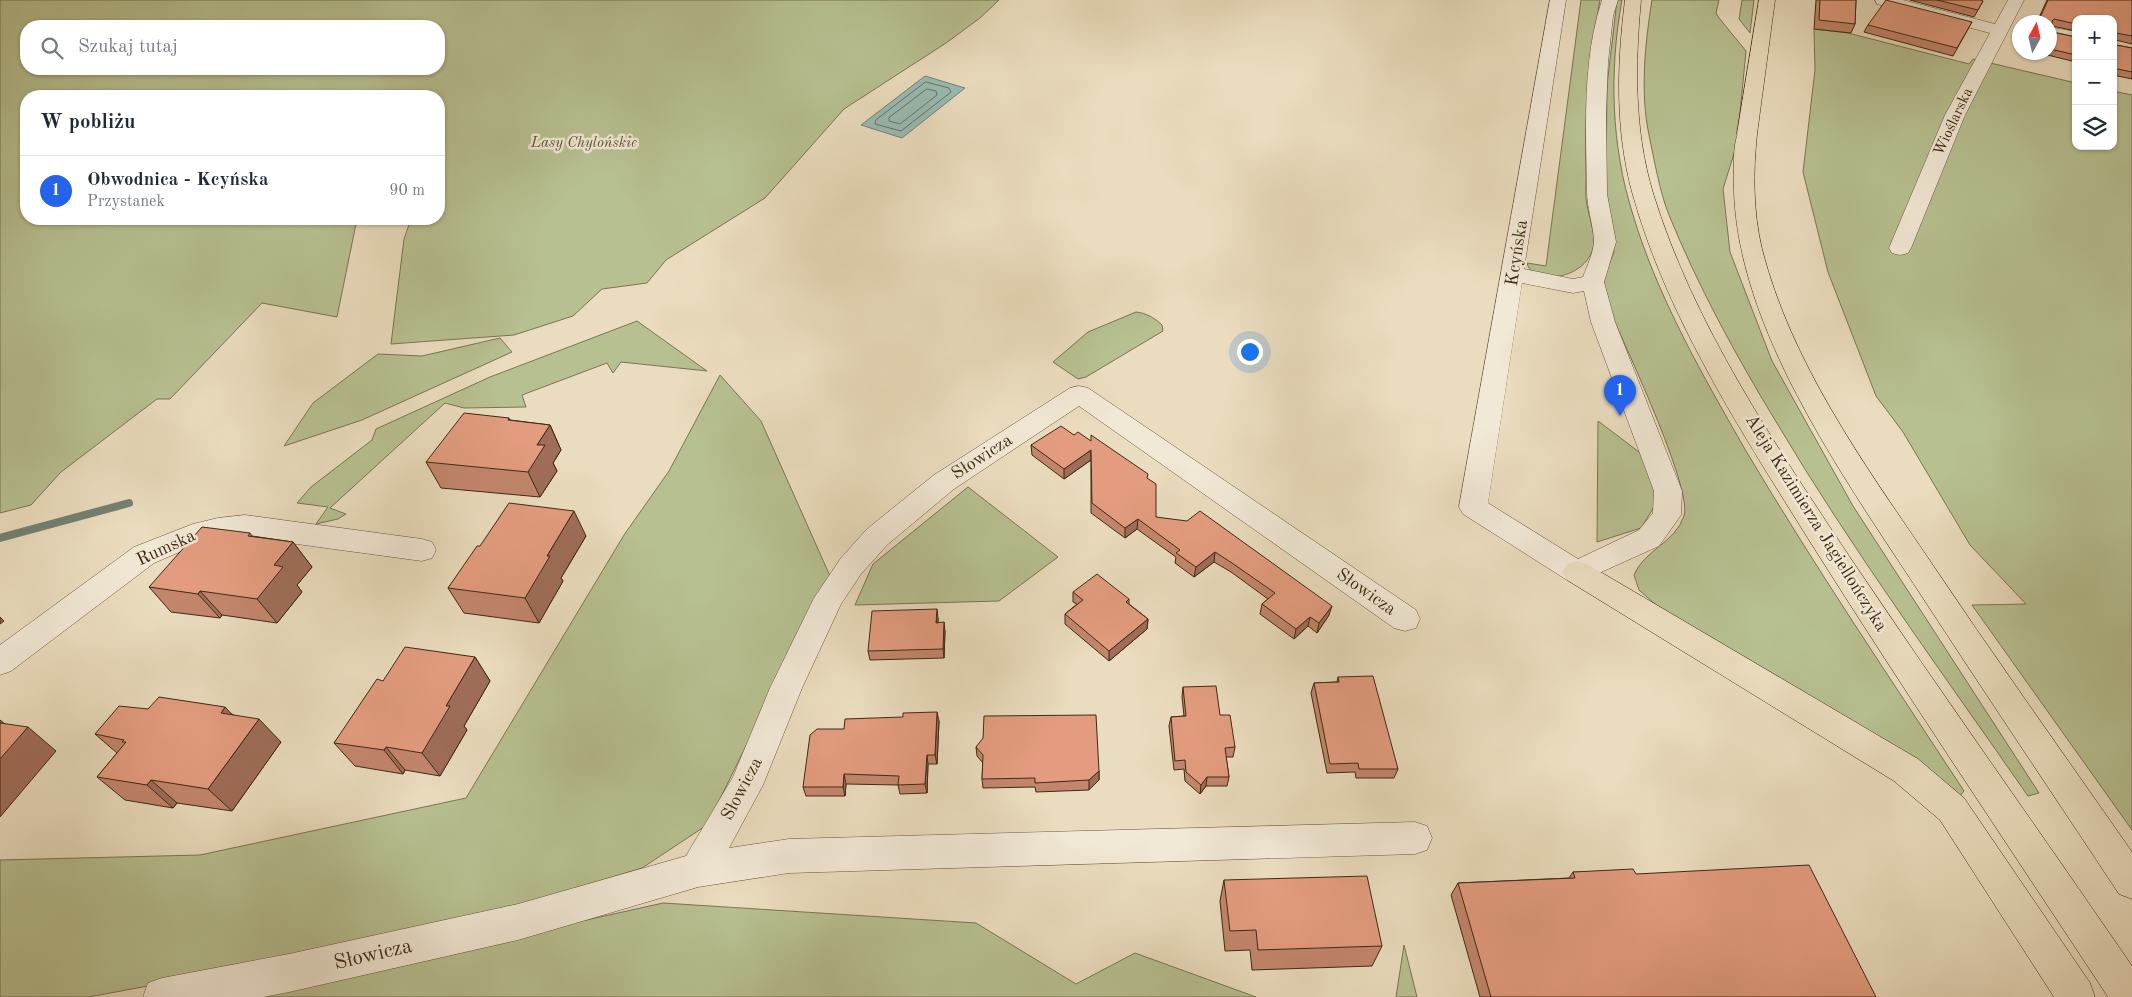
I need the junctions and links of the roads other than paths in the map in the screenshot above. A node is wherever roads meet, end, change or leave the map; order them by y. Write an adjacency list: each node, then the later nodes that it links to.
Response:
1 (1558, 0): 11 (street, Kcyńska)
2 (1610, 0): 12 (street)
3 (1633, 0): 22 (main road, Aleja Kazimierza Jagiellończyka)
4 (1767, 0): 19 (main road)
5 (1883, 0): 7 (street)
6 (2016, 0): 7 (street, Wioślarska)
7 (2008, 26): 10 (street, Wioślarska)
8 (2057, 33): 9 (street)
9 (2072, 36)
10 (1900, 248)
11 (1513, 274): 12 (street); 14 (street, Kcyńska)
12 (1593, 282): 14 (street)
13 (422, 550): 16 (street, Rumska)
14 (1577, 572): 21 (main road)
15 (1406, 619): 18 (street, Słowicza)
16 (0, 662)
17 (1415, 838): 18 (street, Słowicza)
18 (698, 870): 20 (street, Słowicza)
19 (2132, 882)
20 (162, 997)
21 (2076, 997)
22 (2130, 997)

